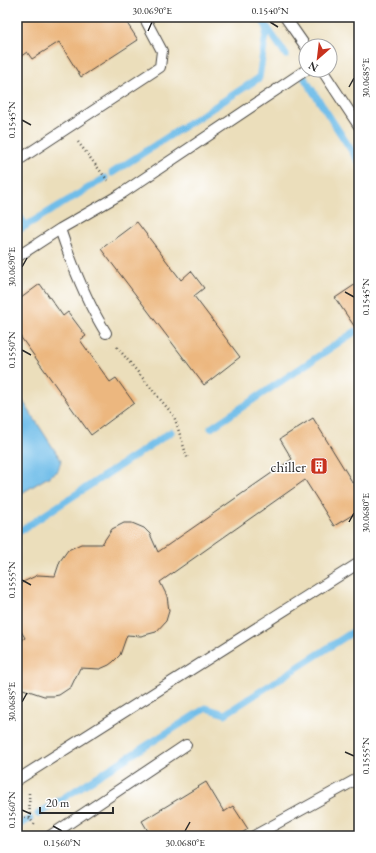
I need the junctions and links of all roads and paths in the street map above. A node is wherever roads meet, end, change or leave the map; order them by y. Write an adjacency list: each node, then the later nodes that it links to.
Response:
1 (144, 17): 7 (lane)
2 (285, 17): 3 (lane)
3 (300, 38)
4 (298, 75): 9 (lane)
5 (327, 78): 6 (lane)
6 (359, 126)
7 (67, 128): 8 (lane); 9 (path)
8 (17, 161)
9 (121, 194): 10 (lane)
10 (60, 229): 11 (lane); 12 (lane)
11 (17, 257)
12 (106, 333): 13 (path)
13 (188, 460)
14 (359, 563): 16 (lane)
15 (186, 745): 22 (lane)
16 (28, 774): 18 (lane); 20 (path)
17 (359, 778): 23 (lane)
18 (17, 780)
19 (17, 816): 20 (path)
20 (30, 819): 21 (path)
21 (39, 830)
22 (50, 836)
23 (254, 836)

